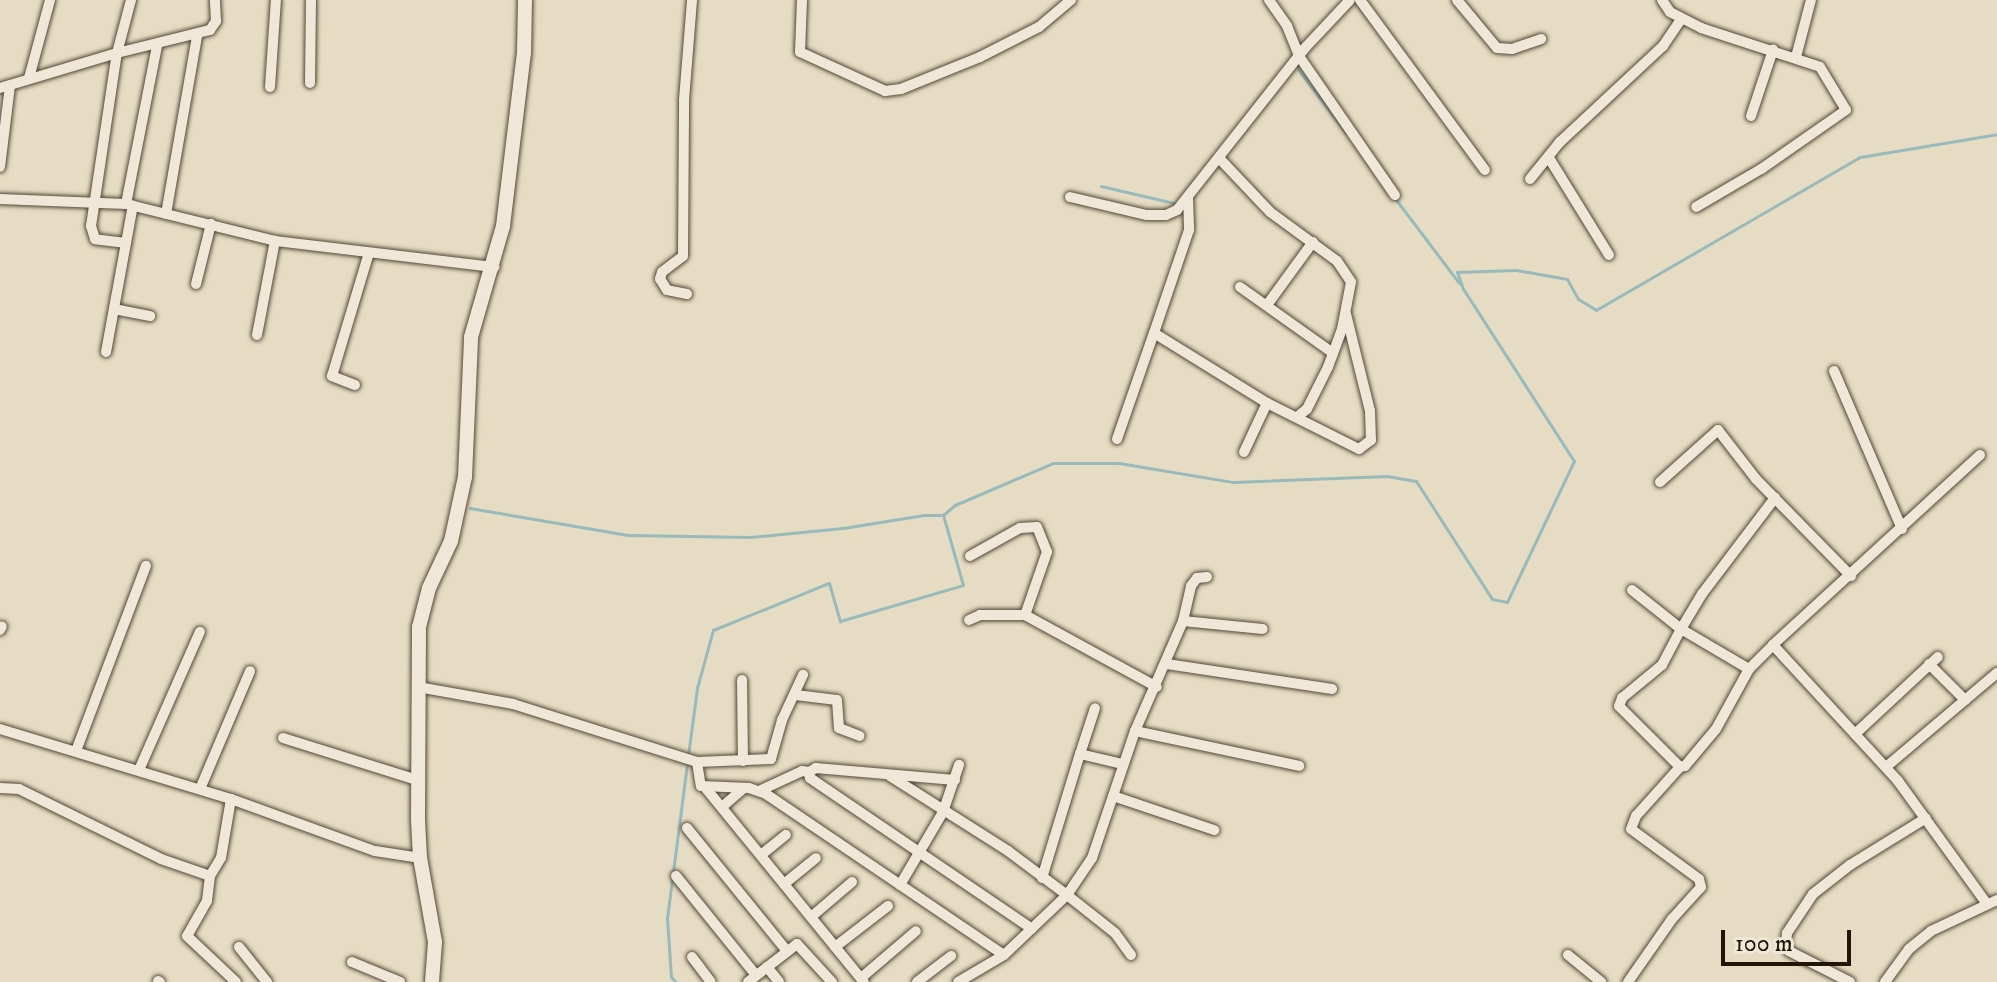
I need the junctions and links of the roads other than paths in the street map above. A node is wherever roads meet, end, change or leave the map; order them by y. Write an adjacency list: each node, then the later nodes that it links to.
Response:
1 (50, 0): 24 (street)
2 (131, 0): 21 (street)
3 (215, 0): 17 (street)
4 (276, 0): 27 (street)
5 (311, 0): 25 (street)
6 (525, 0): 48 (street)
7 (692, 0): 51 (street)
8 (802, 0): 9 (street)
9 (1071, 0)
10 (1269, 0): 22 (street)
11 (1350, 0): 22 (street)
12 (1360, 0): 32 (street)
13 (1457, 0): 18 (street)
14 (1662, 0): 16 (street)
15 (1811, 0): 23 (street)
16 (1681, 19): 20 (street); 30 (street)
17 (197, 36): 19 (street); 41 (street)
18 (1541, 39)
19 (157, 46): 21 (street); 39 (street)
20 (1773, 50): 23 (street); 28 (street)
21 (117, 53): 24 (street); 38 (street)
22 (1299, 56): 29 (street); 34 (street)
23 (1796, 57): 40 (street)
24 (29, 78): 26 (street)
25 (310, 83)
26 (5, 87): 31 (street)
27 (270, 87)
28 (1751, 116)
29 (1219, 158): 36 (street); 44 (street)
30 (1549, 158): 33 (street); 47 (street)
31 (0, 167)
32 (1485, 170)
33 (1530, 179)
34 (1395, 195)
35 (1070, 197): 36 (street)
36 (1188, 197): 56 (street)
37 (0, 199): 38 (street)
38 (95, 202): 39 (street); 45 (street)
39 (130, 204): 41 (street); 45 (street)
40 (1696, 207)
41 (166, 214): 42 (street)
42 (211, 224): 43 (street); 49 (street)
43 (275, 241): 46 (street); 57 (street)
44 (1313, 242): 52 (street); 54 (street)
45 (126, 243): 53 (street)
46 (369, 253): 48 (street); 61 (street)
47 (1609, 255)
48 (494, 267): 90 (street)
49 (196, 284)
50 (1240, 287): 52 (street)
51 (687, 294)
52 (1267, 305): 59 (street)
53 (114, 309): 55 (street); 58 (street)
54 (1346, 314): 59 (street); 63 (street)
55 (150, 316)
56 (1154, 333): 62 (street); 64 (street)
57 (257, 335)
58 (106, 352)
59 (1333, 353): 63 (street)
60 (1834, 371): 69 (street)
61 (355, 385)
62 (1267, 403): 63 (street); 65 (street)
63 (1297, 417)
64 (1117, 439)
65 (1244, 452)
66 (1980, 455): 69 (street)
67 (1660, 482): 68 (street)
68 (1775, 498): 72 (street); 79 (street)
69 (1902, 529): 72 (street)
70 (970, 556): 75 (street)
71 (146, 566): 101 (street)
72 (1851, 576): 81 (street)
73 (1207, 577): 77 (street)
74 (1632, 590): 79 (street)
75 (1025, 615): 76 (street); 91 (street)
76 (969, 620)
77 (1183, 621): 78 (street); 83 (street)
78 (1263, 629)
79 (1681, 629): 85 (street); 108 (street)
80 (200, 632): 110 (street)
81 (1773, 645): 85 (street); 98 (street)
82 (1938, 657): 84 (street)
83 (1167, 664): 91 (street); 92 (street)
84 (1929, 664): 94 (street); 98 (street)
85 (1749, 669): 108 (street)
86 (250, 671): 118 (street)
87 (1997, 673): 94 (street)
88 (803, 675): 93 (street)
89 (742, 680): 103 (street)
90 (418, 687): 104 (street); 113 (street)
91 (1157, 687): 97 (street)
92 (1332, 689)
93 (796, 695): 99 (street); 103 (street)
94 (1965, 700): 109 (street)
95 (1095, 708): 102 (street)
96 (0, 729): 101 (street)
97 (1135, 731): 105 (street); 107 (street)
98 (1855, 734): 109 (street)
99 (860, 736)
100 (283, 738): 113 (street)
101 (76, 751): 110 (street)
102 (1080, 754): 105 (street); 134 (street)
103 (743, 761): 104 (street)
104 (697, 762): 115 (street)
105 (1122, 764): 120 (street)
106 (959, 765): 114 (street)
107 (1299, 766)
108 (1680, 767): 166 (street)
109 (1886, 767): 124 (street)
110 (139, 770): 118 (street)
111 (809, 772): 112 (street); 119 (street); 128 (street)
112 (889, 775): 114 (street); 123 (street)
113 (417, 780): 130 (street)
114 (955, 780): 123 (street)
115 (704, 786): 117 (street); 122 (street)
116 (0, 788): 132 (street)
117 (744, 788): 119 (street); 122 (street)
118 (200, 789): 121 (street)
119 (759, 791): 137 (street)
120 (1113, 796): 126 (street); 138 (street)
121 (231, 799): 130 (street); 132 (street)
122 (722, 807): 129 (street)
123 (943, 812): 128 (street); 134 (street)
124 (1926, 818): 139 (street); 167 (street)
125 (687, 828): 146 (street)
126 (1214, 830)
127 (786, 835): 129 (street)
128 (921, 852): 137 (street); 142 (street)
129 (761, 855): 136 (street)
130 (420, 858): 159 (street)
131 (816, 858): 136 (street)
132 (210, 876): 156 (street)
133 (676, 876): 154 (street)
134 (1042, 878): 138 (street)
135 (852, 882): 141 (street)
136 (784, 884): 141 (street)
137 (900, 885): 147 (street)
138 (1067, 895): 142 (street); 148 (street)
139 (1992, 902): 168 (street)
140 (888, 906): 145 (street)
141 (811, 917): 145 (street)
142 (1032, 929): 147 (street)
143 (916, 931): 155 (street)
144 (239, 947): 157 (street)
145 (835, 947): 155 (street)
146 (787, 951): 153 (street); 162 (street)
147 (1004, 955): 164 (street)
148 (1131, 955)
149 (1568, 955): 165 (street)
150 (951, 956): 163 (street)
151 (692, 957): 160 (street)
152 (352, 962): 158 (street)
153 (767, 967): 154 (street); 161 (street)
154 (752, 978)
155 (863, 980)
156 (236, 982)
157 (267, 982)
158 (400, 982)
159 (432, 982)
160 (711, 982)
161 (779, 982)
162 (832, 982)
163 (917, 982)
164 (958, 982)
165 (1601, 982)
166 (1628, 982)
167 (1850, 982)
168 (1885, 982)

